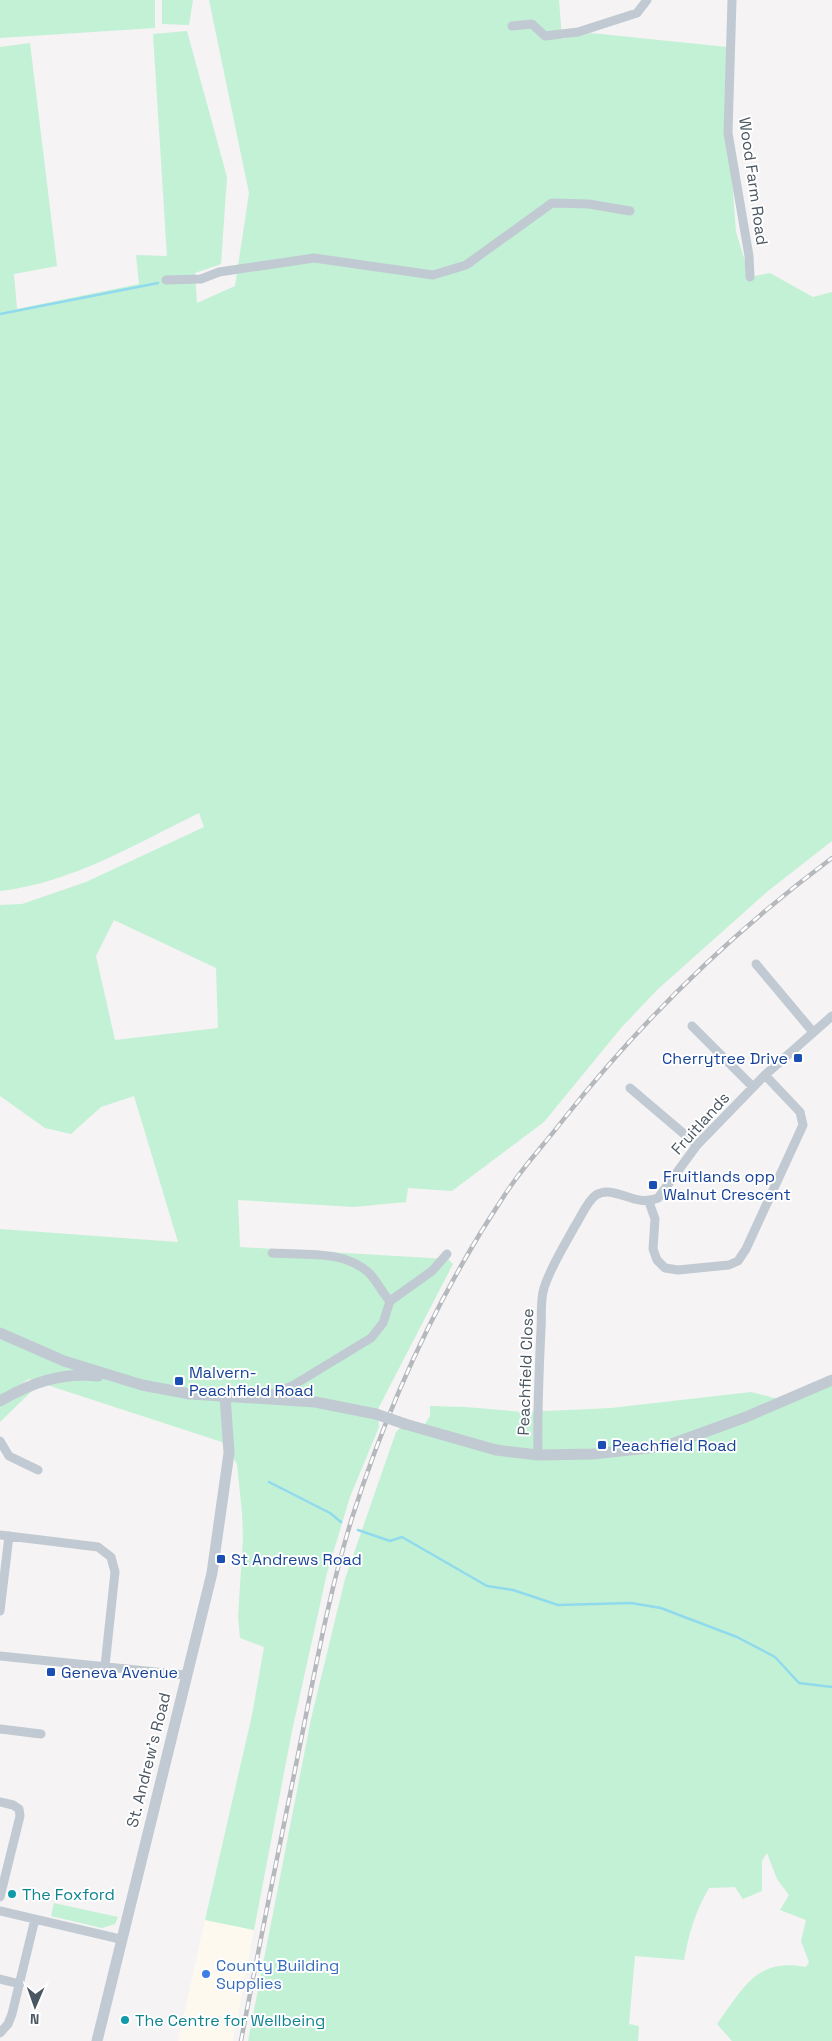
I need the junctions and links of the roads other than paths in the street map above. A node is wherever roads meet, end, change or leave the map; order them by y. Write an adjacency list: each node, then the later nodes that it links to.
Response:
1 (647, 0): 3 (street)
2 (732, 0): 5 (street, Wood Farm Road)
3 (512, 26)
4 (630, 212): 6 (street)
5 (750, 277)
6 (166, 280)
7 (756, 964): 10 (street)
8 (832, 1016): 10 (street, Fruitlands)
9 (692, 1026): 12 (street)
10 (813, 1032): 11 (street, Fruitlands)
11 (765, 1075): 12 (street, Fruitlands); 15 (street)
12 (753, 1087): 14 (street, Fruitlands)
13 (630, 1088): 14 (street)
14 (697, 1145): 15 (street, Fruitlands)
15 (649, 1202): 26 (street, Peachfield Close)
16 (272, 1253): 18 (street)
17 (447, 1254): 18 (street)
18 (390, 1301): 23 (street)
19 (0, 1332): 20 (street)
20 (116, 1378): 22 (street); 24 (street)
21 (832, 1380): 26 (street)
22 (225, 1396): 23 (street); 32 (street, St. Andrew's Road)
23 (264, 1397): 26 (street, bridge)
24 (0, 1401)
25 (0, 1441): 27 (street)
26 (538, 1455)
27 (38, 1470)
28 (4, 1535): 29 (street); 31 (street)
29 (0, 1611)
30 (0, 1656): 31 (street)
31 (105, 1666): 32 (street)
32 (185, 1675): 39 (street, St. Andrew's Road)
33 (0, 1729): 34 (street)
34 (41, 1734)
35 (0, 1802): 36 (street)
36 (0, 1897)
37 (0, 1910): 38 (street)
38 (35, 1919): 39 (street); 41 (street)
39 (120, 1939): 43 (street, St. Andrew's Road)
40 (0, 1979): 41 (street)
41 (20, 1984): 42 (street)
42 (0, 2033)
43 (97, 2041)

